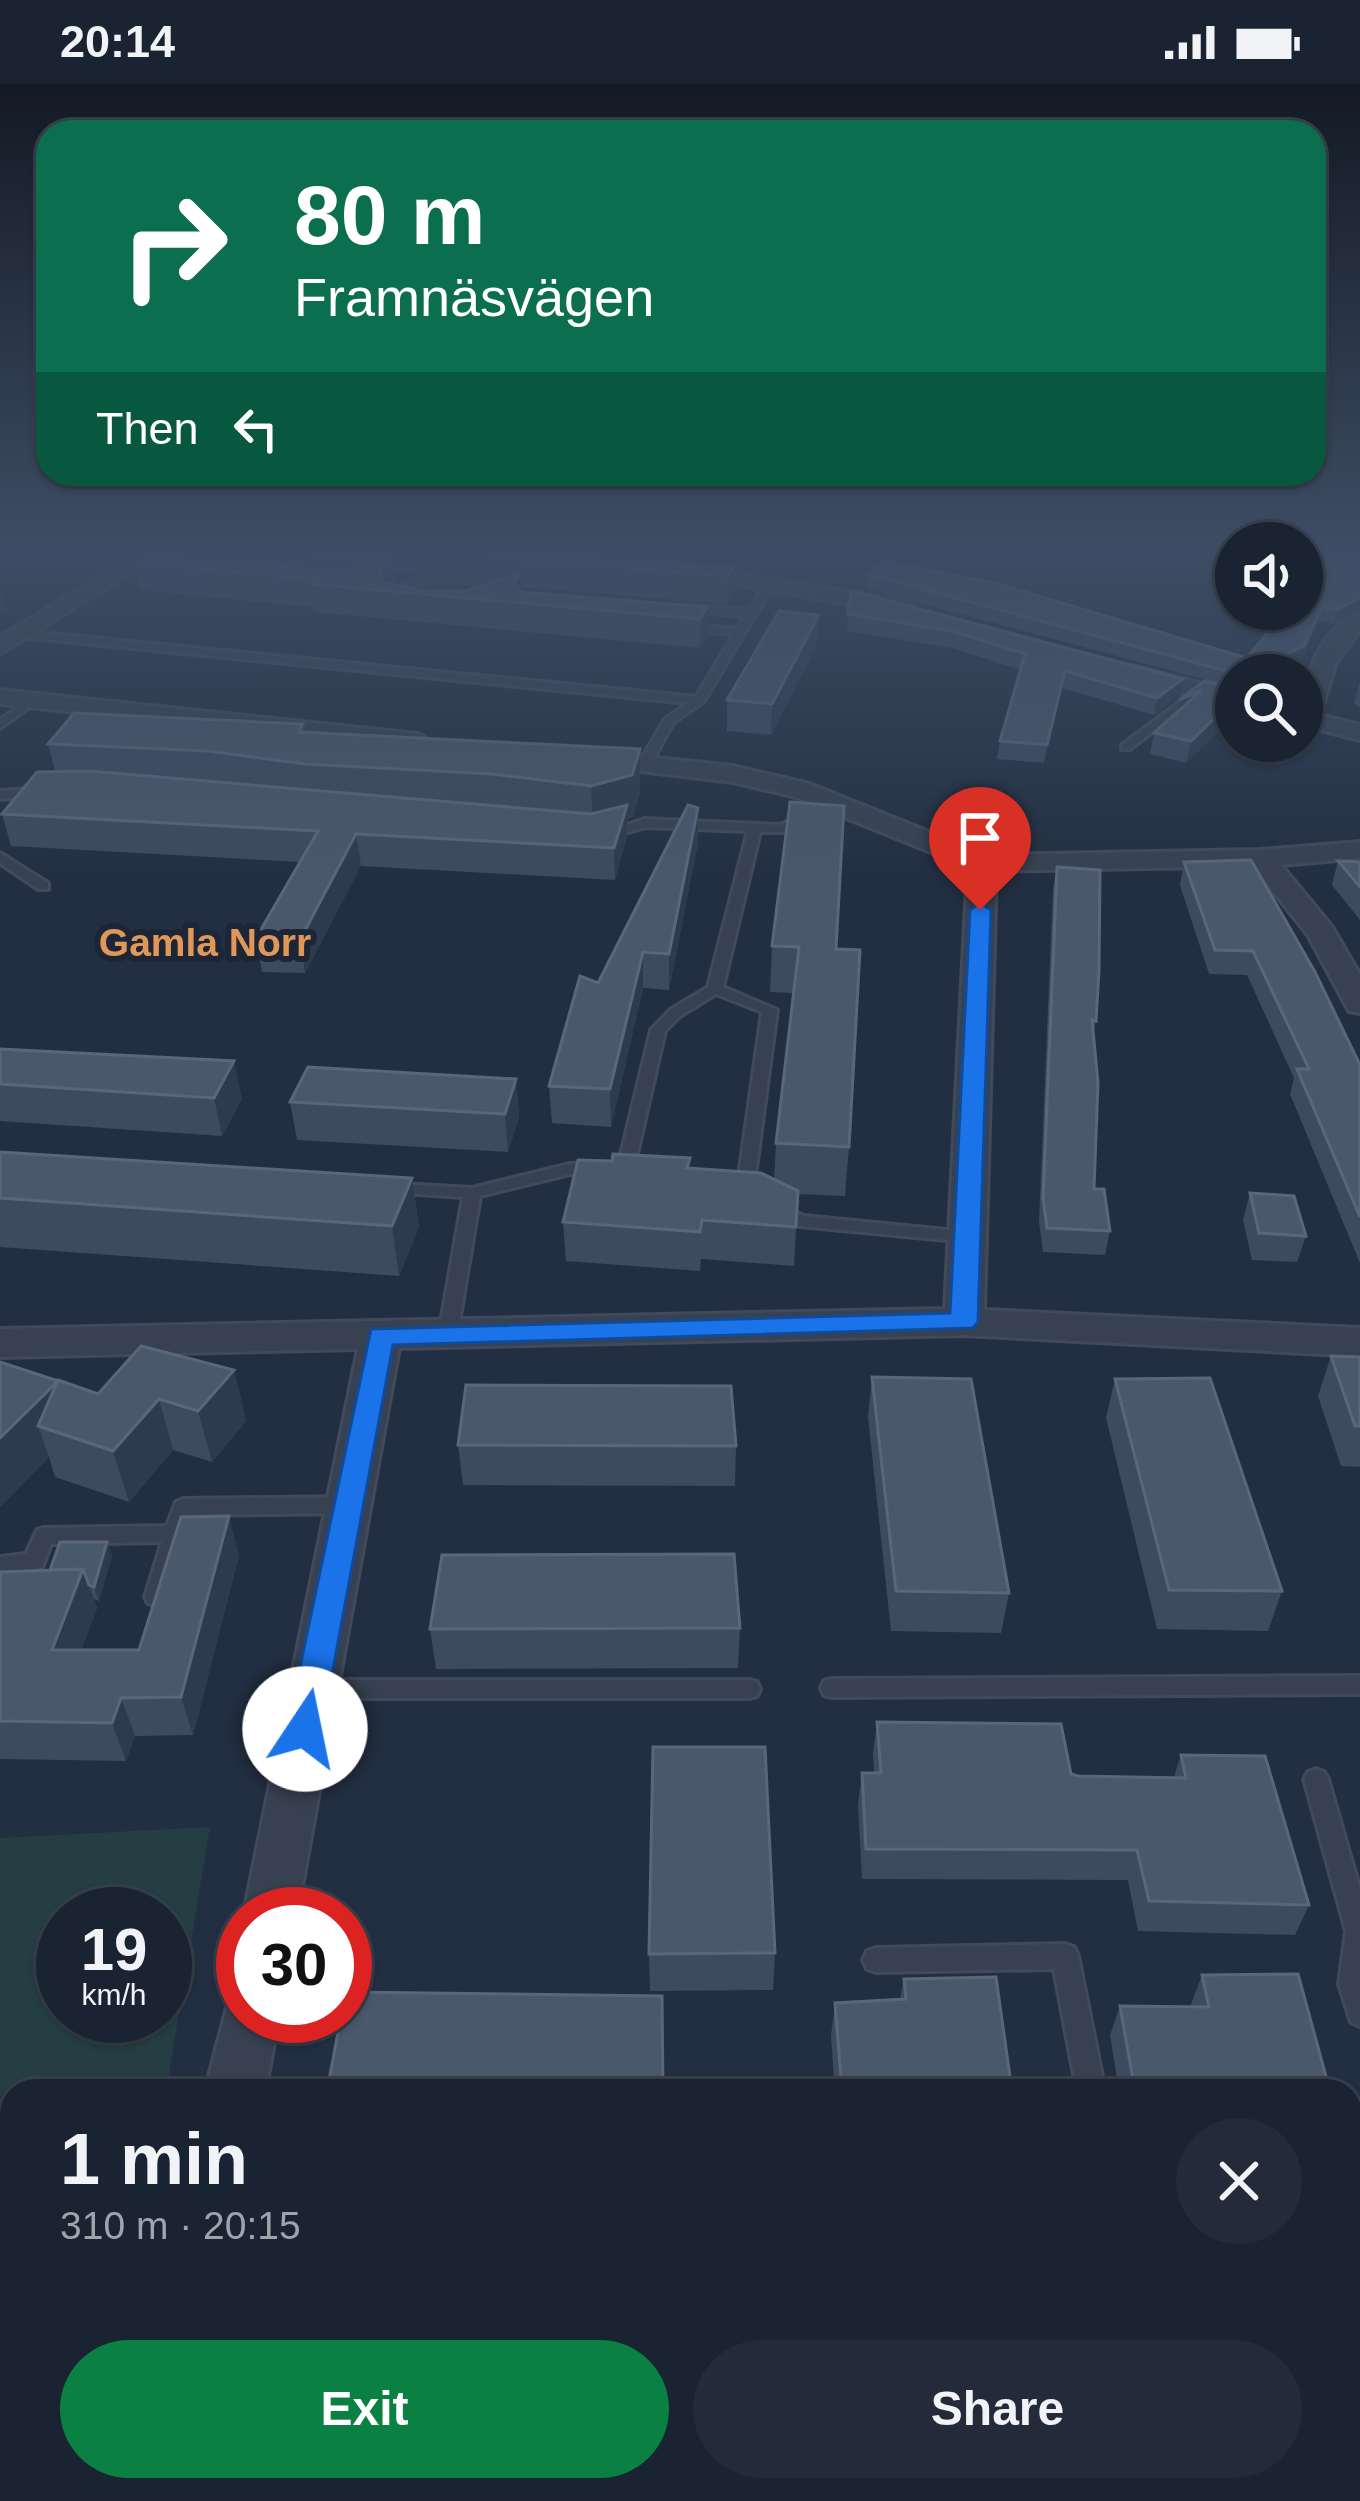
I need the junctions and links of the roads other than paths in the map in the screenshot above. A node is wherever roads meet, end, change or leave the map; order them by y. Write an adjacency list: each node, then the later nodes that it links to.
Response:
1 (273, 659): 8 (lane)
2 (724, 659): 8 (lane)
3 (1120, 668): 4 (street)
4 (1201, 691): 5 (street); 13 (lane)
5 (1215, 695)
6 (0, 697): 7 (street)
7 (33, 701): 10 (lane); 12 (street)
8 (699, 701): 15 (lane)
9 (1323, 723): 11 (street)
10 (0, 725)
11 (1360, 733)
12 (454, 745)
13 (1126, 747)
14 (573, 757): 15 (street)
15 (644, 765): 18 (street)
16 (59, 793): 17 (lane)
17 (0, 795)
18 (838, 805): 19 (lane); 24 (street)
19 (754, 831): 20 (lane); 26 (lane)
20 (593, 837)
21 (1360, 850): 23 (street)
22 (0, 856): 25 (lane)
23 (1261, 858): 24 (street); 27 (street)
24 (982, 863): 34 (street)
25 (43, 886)
26 (715, 988): 28 (lane); 31 (lane)
27 (1360, 1004)
28 (626, 1167): 29 (lane); 33 (lane)
29 (646, 1168)
30 (727, 1174): 31 (lane)
31 (747, 1176): 34 (lane)
32 (380, 1186): 33 (lane)
33 (472, 1192): 36 (lane)
34 (967, 1237): 35 (street)
35 (964, 1322): 36 (street); 38 (street)
36 (448, 1334): 37 (street)
37 (381, 1336): 39 (street); 40 (street)
38 (1360, 1342)
39 (0, 1343)
40 (348, 1505): 41 (lane); 47 (street)
41 (175, 1534): 42 (lane); 43 (lane)
42 (0, 1565)
43 (149, 1621)
44 (1360, 1685): 46 (lane)
45 (749, 1688): 47 (lane)
46 (832, 1688)
47 (313, 1689): 49 (street)
48 (1316, 1779): 51 (lane)
49 (274, 1887)
50 (876, 1960): 54 (lane)
51 (1360, 2013)
52 (245, 2043): 53 (street)
53 (238, 2079)
54 (1089, 2079)

